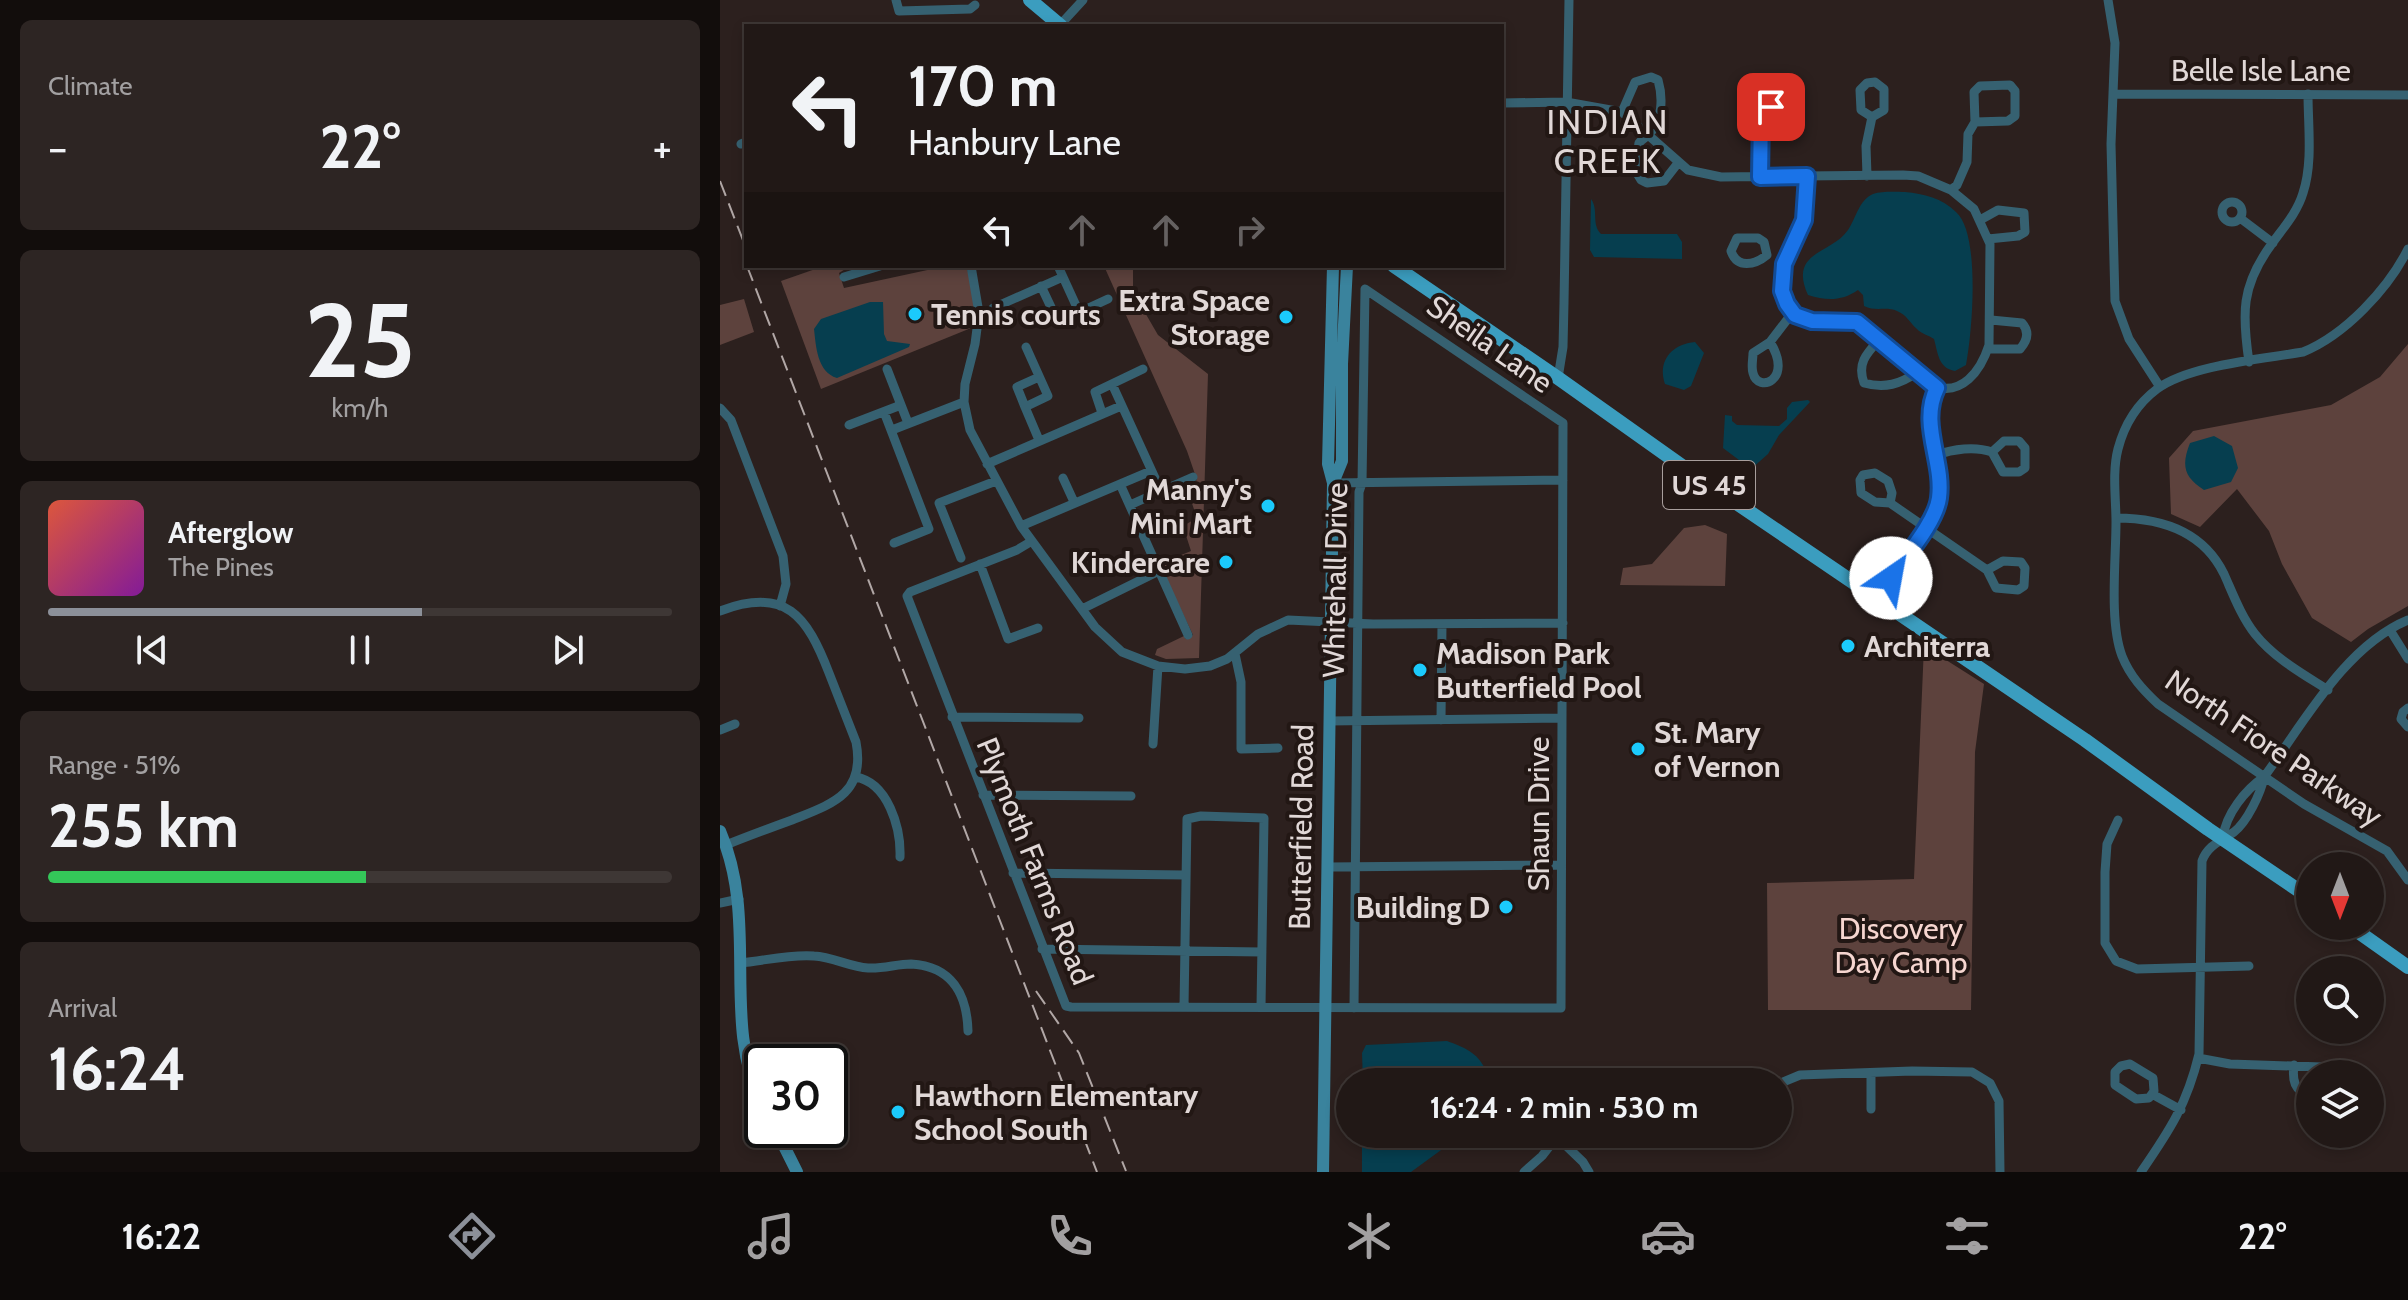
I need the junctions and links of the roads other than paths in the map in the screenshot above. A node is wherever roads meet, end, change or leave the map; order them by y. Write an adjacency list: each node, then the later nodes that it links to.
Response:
1 (896, 0): 9 (street)
2 (927, 0): 9 (street)
3 (985, 0): 8 (street)
4 (1030, 0): 10 (main road)
5 (1083, 0): 11 (street)
6 (1569, 0): 15 (street)
7 (2108, 0): 12 (street)
8 (976, 3): 9 (street)
9 (936, 11)
10 (1059, 24)
11 (1061, 24)
12 (2113, 94): 13 (street, Belle Isle Lane); 60 (street)
13 (2308, 94): 14 (street, Belle Isle Lane); 30 (street)
14 (2408, 95)
15 (1566, 102): 16 (street); 17 (street); 58 (street)
16 (1504, 103)
17 (1622, 112): 21 (street); 21 (street)
18 (1761, 115): 25 (street)
19 (1872, 117): 24 (street)
20 (1975, 122): 20 (street); 26 (street)
21 (1649, 134): 22 (street); 22 (street)
22 (1678, 163): 25 (street)
23 (1807, 176): 24 (street); 25 (street); 33 (street)
24 (1867, 176): 26 (street)
25 (1760, 177)
26 (1951, 190): 28 (street)
27 (2240, 218): 30 (street)
28 (1980, 220): 29 (street); 29 (street)
29 (1988, 239): 48 (street)
30 (2273, 243): 53 (street)
31 (2408, 249): 53 (street, North Fiore Parkway)
32 (1767, 255): 33 (street)
33 (1784, 264): 47 (street)
34 (971, 268): 62 (street)
35 (1059, 268): 41 (street)
36 (1333, 268): 82 (main road, Butterfield Road)
37 (1347, 268): 82 (main road, Butterfield Road)
38 (1397, 268): 58 (main road, US 45)
39 (859, 269): 40 (street)
40 (844, 277)
41 (1063, 277): 42 (street); 46 (street)
42 (1041, 286): 45 (street); 46 (street)
43 (1365, 298): 69 (street, Sheila Lane); 83 (street, Whitehall Drive)
44 (1108, 299): 46 (street)
45 (993, 308)
46 (1079, 312)
47 (1793, 312): 49 (street); 50 (street)
48 (1991, 320): 52 (street); 52 (street)
49 (1878, 341): 56 (street); 56 (street)
50 (1770, 342)
51 (1026, 347): 57 (street)
52 (1988, 349): 61 (street)
53 (2249, 362): 60 (street, North Fiore Parkway)
54 (887, 369): 63 (street)
55 (1143, 369): 59 (street)
56 (1918, 372): 61 (street)
57 (1039, 377): 65 (street); 65 (street)
58 (1558, 378): 103 (main road, US 45)
59 (1112, 384): 64 (street); 68 (street)
60 (2160, 387): 91 (street, North Fiore Parkway)
61 (1937, 388): 75 (street)
62 (964, 402): 70 (street); 76 (street)
63 (901, 405): 67 (street); 70 (street)
64 (1121, 406): 68 (street); 77 (street)
65 (1025, 407): 73 (street)
66 (720, 408): 104 (street)
67 (884, 412): 71 (street); 72 (street)
68 (1102, 413): 73 (street)
69 (1554, 418): 80 (street, Shaun Drive)
70 (908, 423): 72 (street)
71 (849, 425)
72 (892, 430): 90 (street)
73 (1039, 440): 76 (street)
74 (1992, 452): 75 (street)
75 (1936, 455): 94 (street)
76 (987, 464): 81 (street)
77 (1151, 471): 84 (street); 85 (street)
78 (1193, 477): 85 (street)
79 (1063, 478): 86 (street)
80 (1563, 480): 83 (street); 111 (street, Shaun Drive)
81 (996, 481): 87 (street); 93 (street)
82 (1333, 483): 83 (street); 109 (main road, Butterfield Road)
83 (1362, 483): 110 (street, Whitehall Drive)
84 (1120, 484): 86 (street); 89 (street)
85 (1161, 491): 89 (street)
86 (1074, 502): 93 (street)
87 (939, 503): 90 (street); 92 (street)
88 (1890, 503): 94 (street)
89 (1130, 505): 101 (street)
90 (922, 509): 95 (street)
91 (2116, 518): 119 (street); 133 (street, North Fiore Parkway)
92 (946, 523): 95 (street); 98 (street)
93 (1021, 526): 96 (street)
94 (1925, 528): 100 (street); 102 (street)
95 (929, 529): 97 (street)
96 (1032, 541): 99 (street); 106 (street)
97 (894, 543)
98 (961, 558)
99 (980, 564): 113 (street); 121 (street, Plymoth Farms Road)
100 (1987, 570)
101 (1159, 571): 106 (street); 115 (street)
102 (1891, 578): 103 (main road); 105 (main road)
103 (1856, 585): 105 (main road, US 45)
104 (780, 606): 107 (street); 132 (street)
105 (1889, 606): 138 (main road, US 45)
106 (1082, 609): 118 (street)
107 (720, 611)
108 (2408, 620): 114 (street)
109 (1331, 621): 110 (street); 116 (street); 126 (main road, Butterfield Road)
110 (1358, 623): 112 (street); 124 (street, Whitehall Drive)
111 (1563, 623): 112 (street); 123 (street, Shaun Drive)
112 (1442, 624): 125 (street)
113 (1038, 628)
114 (2390, 630): 117 (street); 119 (street)
115 (1188, 635)
116 (1235, 654): 118 (street); 131 (street)
117 (2408, 659)
118 (1158, 666): 130 (street)
119 (2328, 690): 133 (street)
120 (2408, 708): 128 (street)
121 (952, 717): 122 (street); 134 (street, Plymoth Farms Road)
122 (1079, 718)
123 (1562, 718): 125 (street); 141 (street, Shaun Drive)
124 (1357, 720): 125 (street); 126 (street); 142 (street, Whitehall Drive)
125 (1441, 720)
126 (1329, 721): 143 (main road, Butterfield Road)
127 (735, 724): 129 (street)
128 (2408, 727)
129 (720, 730)
130 (1153, 744)
131 (1278, 748)
132 (855, 777): 139 (street); 140 (street)
133 (2264, 777): 138 (street); 146 (street, North Fiore Parkway)
134 (983, 795): 135 (street); 144 (street, Plymoth Farms Road)
135 (1131, 796)
136 (2118, 820): 157 (street)
137 (720, 831): 139 (main road)
138 (2223, 837): 147 (main road, US 45); 157 (street)
139 (726, 845): 148 (main road)
140 (900, 857)
141 (1561, 865): 142 (street); 162 (street, Shaun Drive)
142 (1356, 866): 143 (street); 161 (street, Whitehall Drive)
143 (1327, 867): 160 (main road, Butterfield Road)
144 (1013, 873): 145 (street); 151 (street, Plymoth Farms Road)
145 (1185, 875): 152 (street); 153 (street)
146 (2408, 880)
147 (2296, 888)
148 (739, 899): 149 (street); 154 (main road)
149 (720, 903)
150 (2370, 940): 156 (main road)
151 (1042, 949): 152 (street); 158 (street, Plymoth Farms Road)
152 (1184, 951): 153 (street); 158 (street)
153 (1262, 952): 159 (street)
154 (740, 963): 163 (street); 165 (main road)
155 (2249, 966): 157 (street)
156 (2408, 967)
157 (2201, 969): 164 (street)
158 (1184, 1007): 159 (street, Plymoth Farms Road)
159 (1261, 1007): 160 (street, Plymoth Farms Road)
160 (1324, 1008): 161 (street, Plymoth Farms Road); 177 (main road, Butterfield Road)
161 (1354, 1008): 162 (street, Plymoth Farms Road)
162 (1545, 1008)
163 (968, 1031)
164 (2198, 1058): 166 (street); 172 (street)
165 (744, 1062)
166 (2294, 1065): 169 (street)
167 (1871, 1074): 168 (street); 171 (street); 180 (street)
168 (1792, 1078)
169 (2296, 1087)
170 (2152, 1094): 170 (street); 172 (street)
171 (1871, 1109)
172 (2181, 1110): 181 (street)
173 (785, 1148): 176 (main road)
174 (1548, 1148): 178 (street)
175 (1570, 1148): 179 (street)
176 (797, 1172)
177 (1323, 1172)
178 (1524, 1172)
179 (1589, 1172)
180 (2000, 1172)
181 (2141, 1172)

